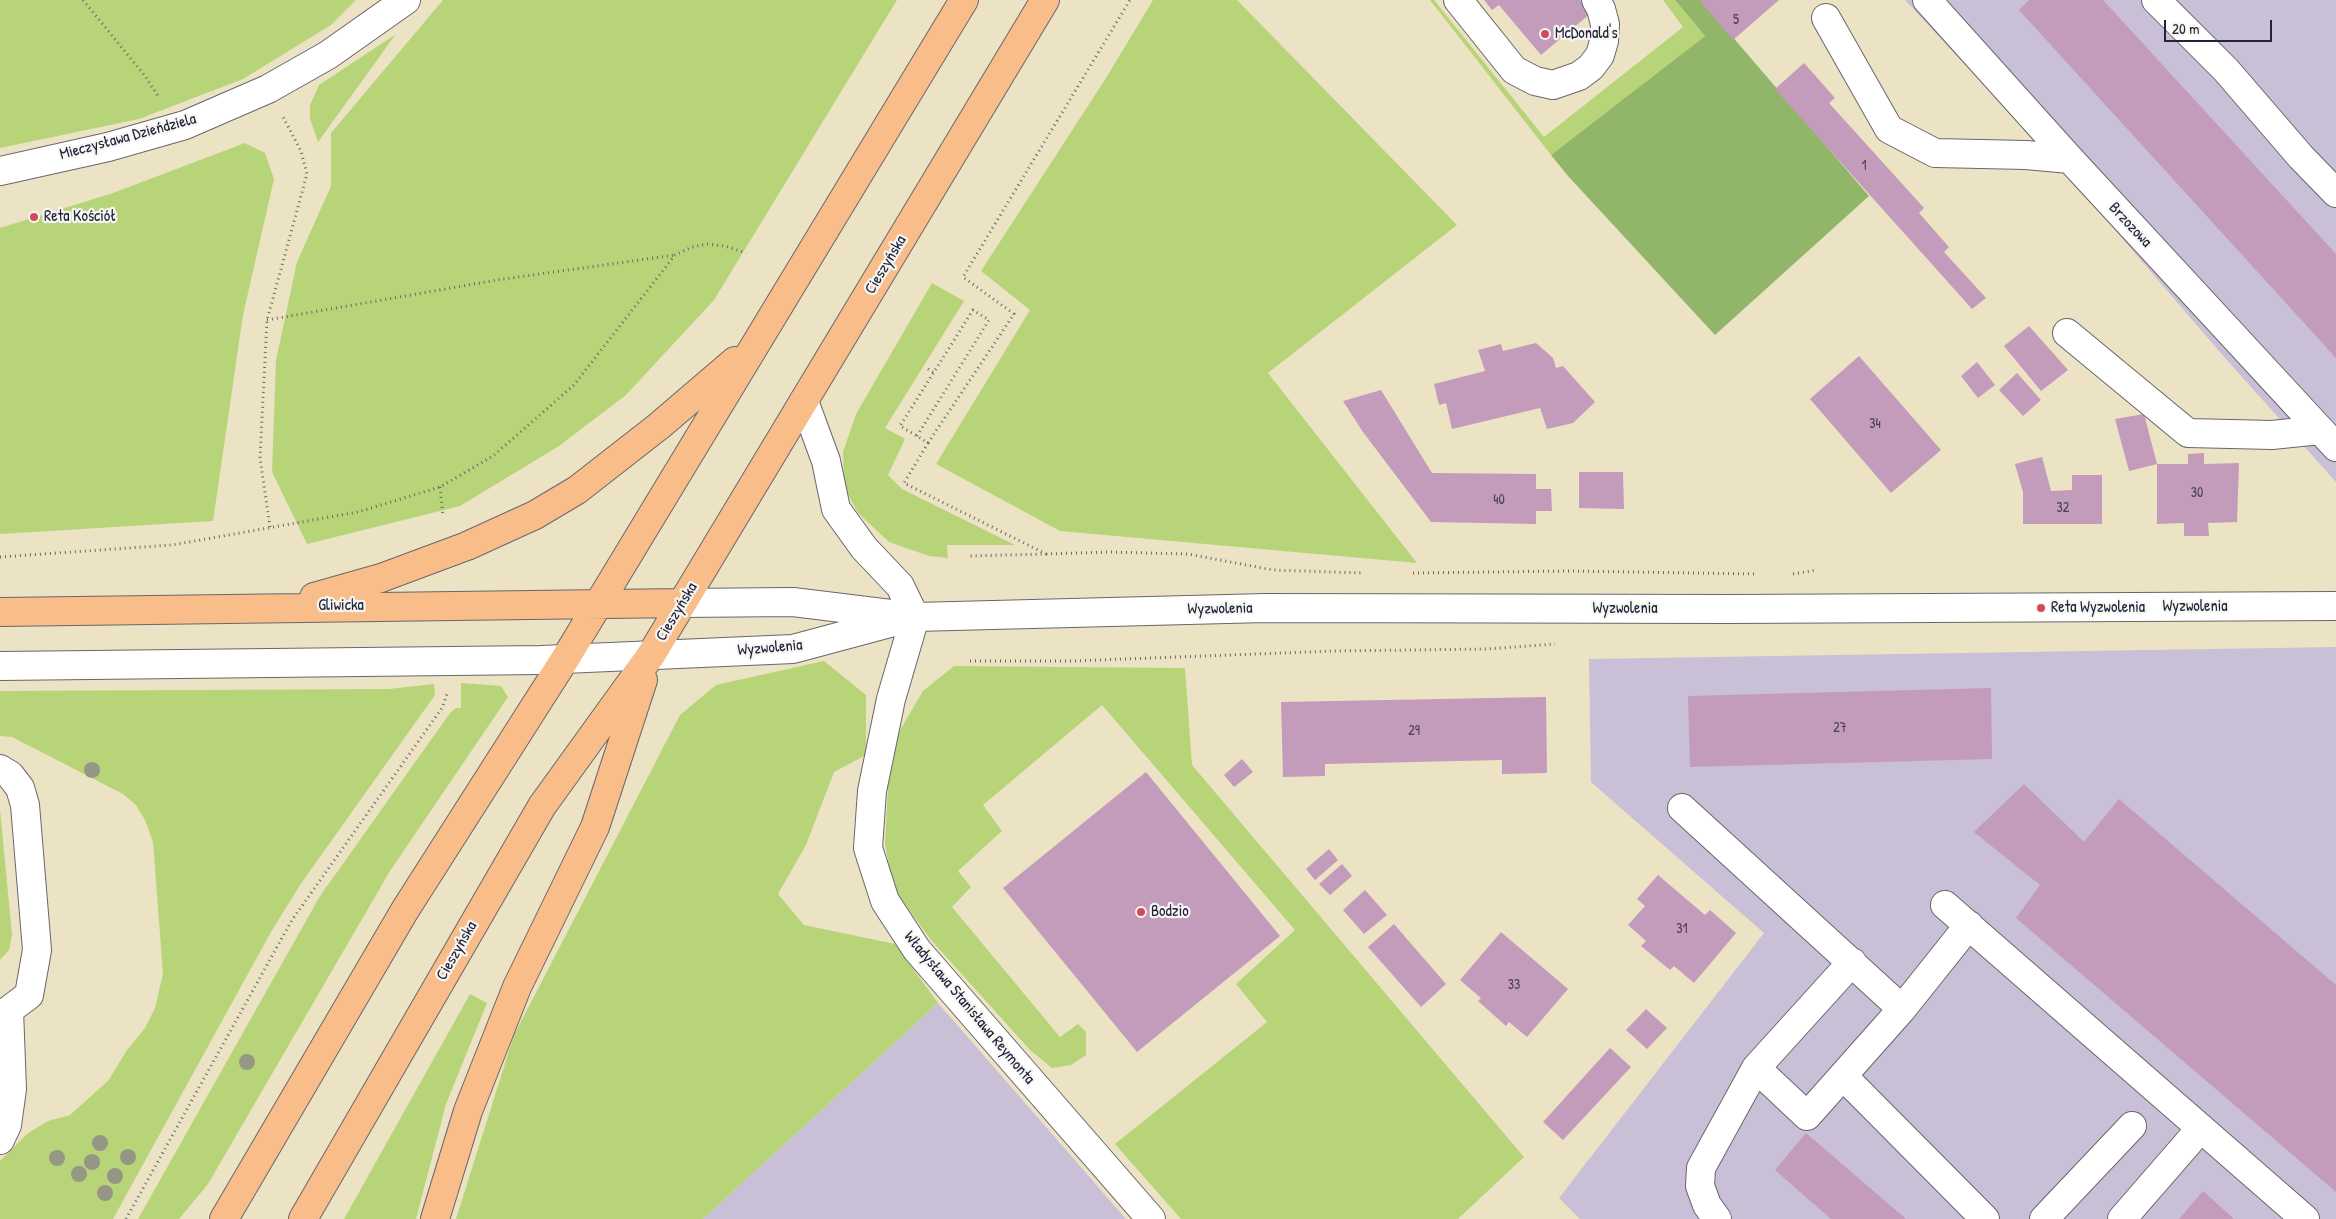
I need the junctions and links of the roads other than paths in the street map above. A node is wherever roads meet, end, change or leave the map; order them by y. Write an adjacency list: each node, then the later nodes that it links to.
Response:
1 (406, 0): 10 (street, Mieczysława Dzieńdziela)
2 (964, 0): 13 (main road)
3 (1045, 0): 14 (main road, Cieszyńska)
4 (1458, 0): 5 (street)
5 (1596, 0)
6 (1927, 0): 9 (street, Brzozowa)
7 (2156, 0): 11 (street)
8 (1826, 18): 9 (street)
9 (2070, 160): 15 (street, Brzozowa)
10 (0, 171)
11 (2336, 193)
12 (2067, 333): 15 (street)
13 (752, 346): 17 (main road); 18 (main road)
14 (804, 401): 16 (main road, Cieszyńska); 21 (street)
15 (2328, 438)
16 (682, 603): 17 (main road, Gliwicka); 21 (street, Wyzwolenia); 22 (main road, Cieszyńska)
17 (597, 605): 18 (main road, Gliwicka); 23 (main road)
18 (281, 606): 20 (main road, Gliwicka)
19 (2336, 606): 21 (street, Wyzwolenia)
20 (0, 612)
21 (915, 617): 22 (street, Wyzwolenia); 41 (street, Władysława Stanisława Reymonta)
22 (651, 655): 23 (street); 39 (main road, Cieszyńska); 40 (main road)
23 (565, 659): 24 (street); 38 (main road)
24 (0, 666)
25 (0, 770): 31 (street)
26 (1682, 808): 29 (street)
27 (1945, 905): 28 (street)
28 (1969, 925): 30 (street); 36 (street)
29 (1852, 962): 30 (street); 32 (street)
30 (1902, 1009): 33 (street)
31 (4, 1010): 34 (street)
32 (1756, 1068): 33 (street); 42 (street)
33 (1844, 1077): 43 (street)
34 (6, 1096): 37 (street)
35 (2132, 1126): 44 (street)
36 (2201, 1128): 45 (street); 46 (street)
37 (0, 1140)
38 (224, 1216)
39 (303, 1219)
40 (435, 1219)
41 (1150, 1219)
42 (1718, 1219)
43 (1985, 1219)
44 (2044, 1219)
45 (2122, 1219)
46 (2306, 1219)

